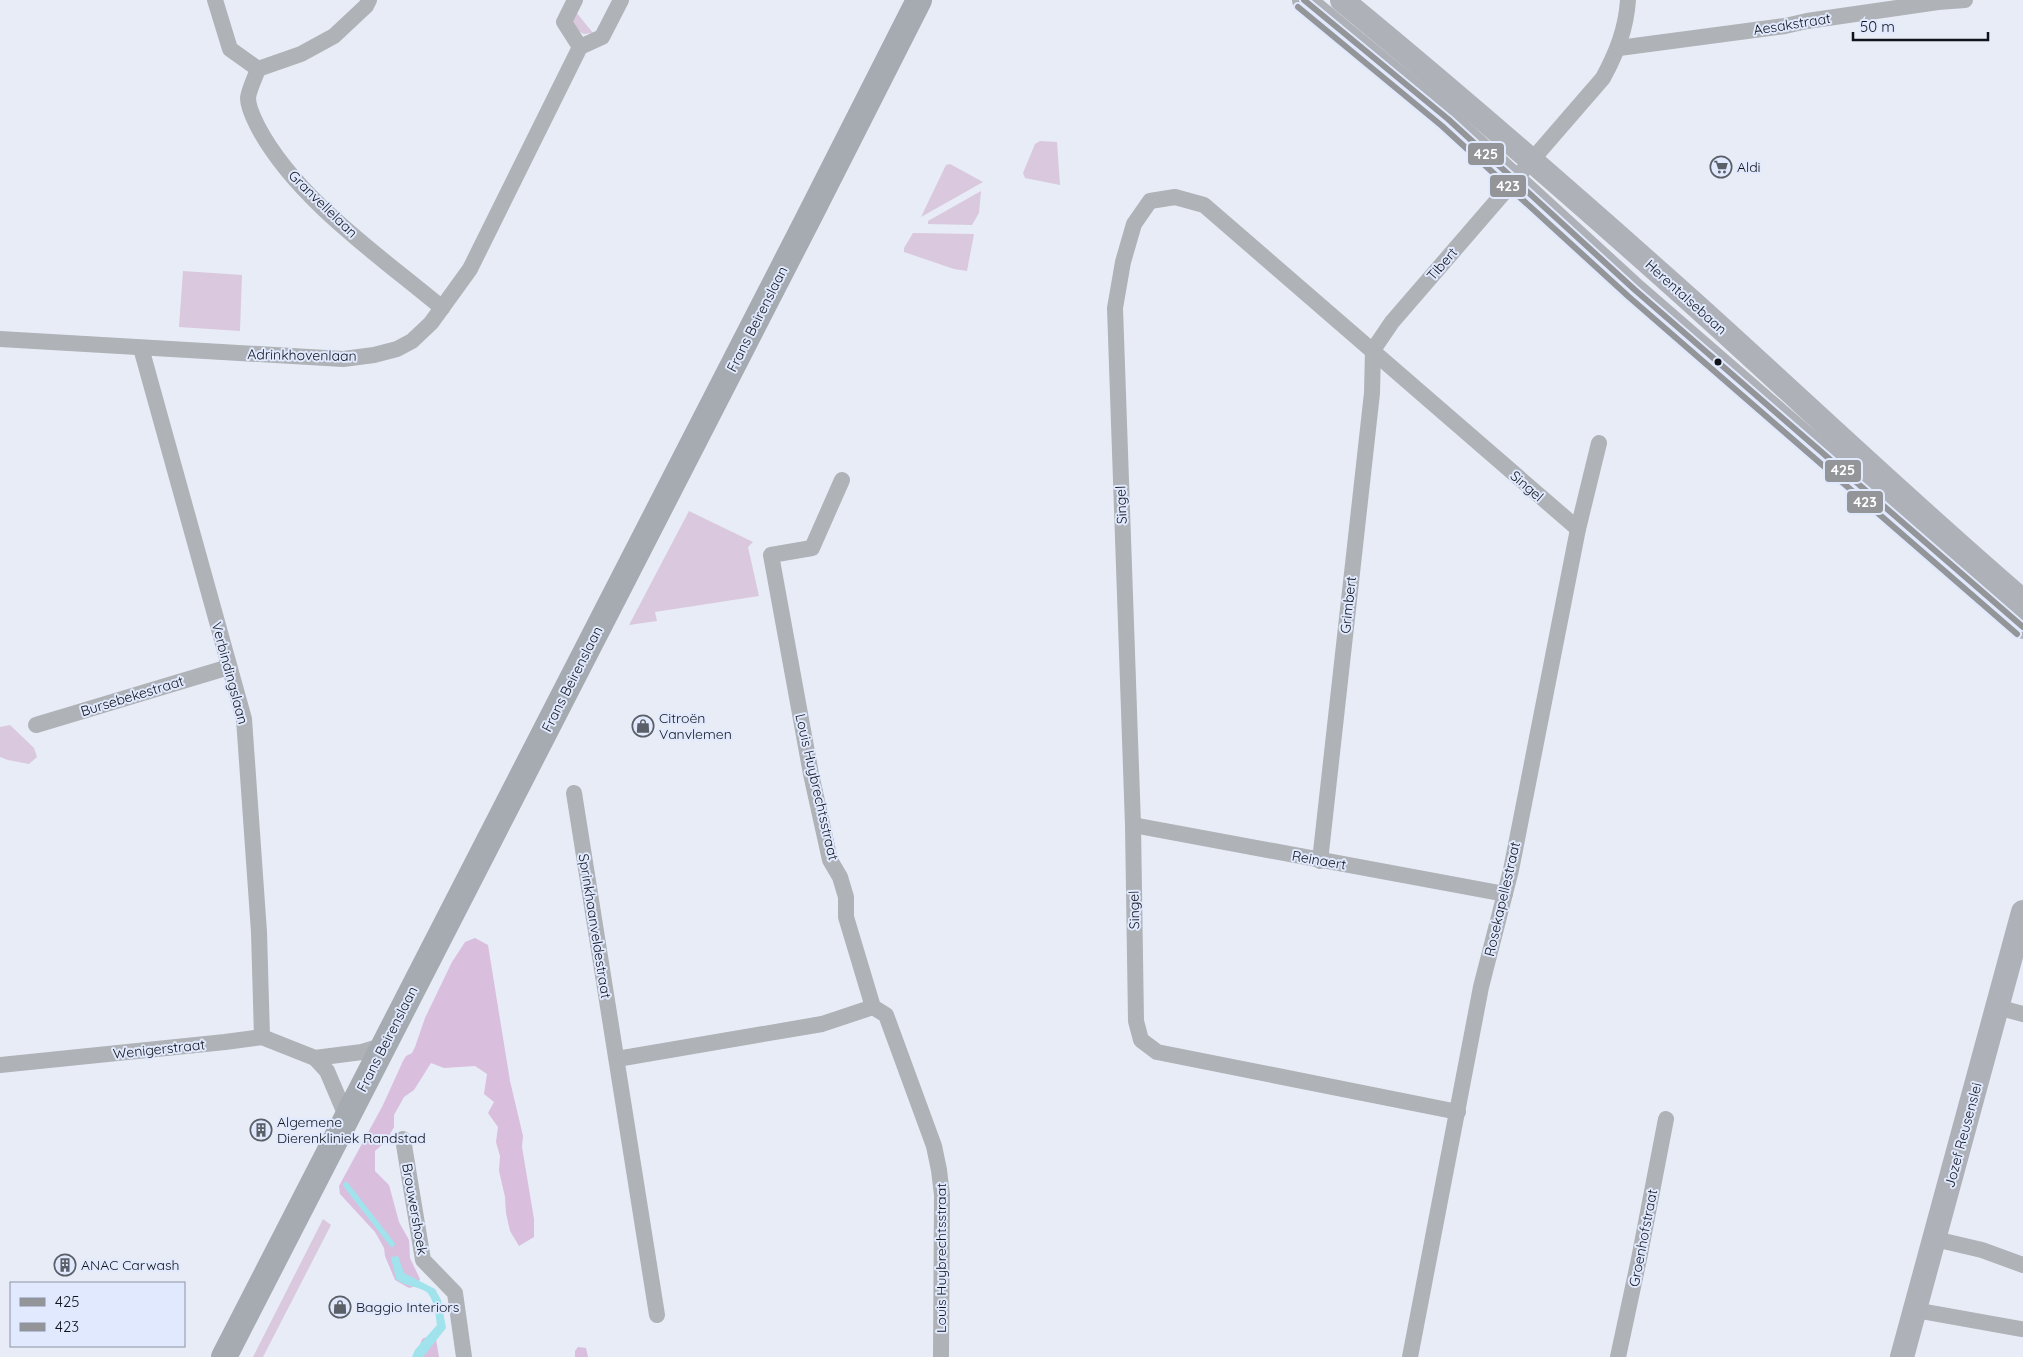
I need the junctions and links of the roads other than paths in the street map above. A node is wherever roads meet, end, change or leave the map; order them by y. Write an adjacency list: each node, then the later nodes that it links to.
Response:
1 (215, 0): 12 (street)
2 (369, 0): 12 (street)
3 (576, 0): 10 (street)
4 (621, 0): 10 (street)
5 (919, 0): 37 (main road, Frans Beirenslaan)
6 (1304, 0): 14 (main road, Herentalsebaan)
7 (1342, 0): 13 (main road, Herentalsebaan)
8 (1628, 0): 11 (street, Tibert)
9 (1965, 0): 11 (street, Aesakstraat)
10 (580, 48): 15 (street, Adrinkhovenlaan)
11 (1619, 48): 13 (street, Tibert)
12 (258, 69): 15 (street, Granvellelaan)
13 (1532, 161): 14 (street, Tibert); 19 (main road, Herentalsebaan)
14 (1516, 180): 18 (street, Tibert); 20 (main road, Herentalsebaan)
15 (442, 308): 17 (street, Adrinkhovenlaan)
16 (0, 339): 17 (street, Adrinkhovenlaan)
17 (141, 348): 26 (street, Verbindingslaan)
18 (1373, 350): 23 (street, Singel); 29 (street, Singel); 30 (street, Grimbert)
19 (1770, 374): 20 (street); 24 (main road, Herentalsebaan)
20 (1756, 394): 25 (main road, Herentalsebaan)
21 (1599, 442): 23 (street, Rosekapellestraat)
22 (842, 480): 33 (street, Louis Huybrechtsstraat)
23 (1578, 529): 31 (street, Rosekapellestraat)
24 (2023, 602)
25 (2023, 627)
26 (229, 667): 27 (street, Bursebekestraat); 36 (street, Verbindingslaan)
27 (36, 725)
28 (574, 793): 39 (street, Sprinkhaanveldestraat)
29 (1133, 825): 30 (street, Reinaert); 41 (street, Singel)
30 (1320, 861): 31 (street, Reinaert)
31 (1505, 894): 41 (street, Rosekapellestraat)
32 (2023, 912): 34 (main road, Jozef Reusenslei)
33 (873, 1007): 39 (street); 52 (street, Louis Huybrechtsstraat)
34 (1997, 1007): 35 (street); 45 (main road, Jozef Reusenslei)
35 (2023, 1014)
36 (262, 1037): 38 (street, Wenigerstraat); 40 (street, Wenigerstraat)
37 (385, 1045): 38 (street, Wenigerstraat); 42 (main road, Frans Beirenslaan)
38 (315, 1058): 42 (street)
39 (616, 1059): 48 (street, Sprinkhaanveldestraat)
40 (0, 1065)
41 (1458, 1112): 53 (street, Rosekapellestraat)
42 (347, 1118): 50 (main road, Frans Beirenslaan)
43 (1666, 1119): 54 (street, Groenhofstraat)
44 (403, 1139): 51 (street, Brouwershoek)
45 (1935, 1239): 46 (street); 47 (main road, Jozef Reusenslei)
46 (2023, 1265)
47 (1914, 1310): 49 (street); 55 (main road, Jozef Reusenslei)
48 (657, 1315)
49 (2021, 1329)
50 (224, 1357)
51 (464, 1357)
52 (941, 1357)
53 (1410, 1357)
54 (1618, 1357)
55 (1902, 1357)

